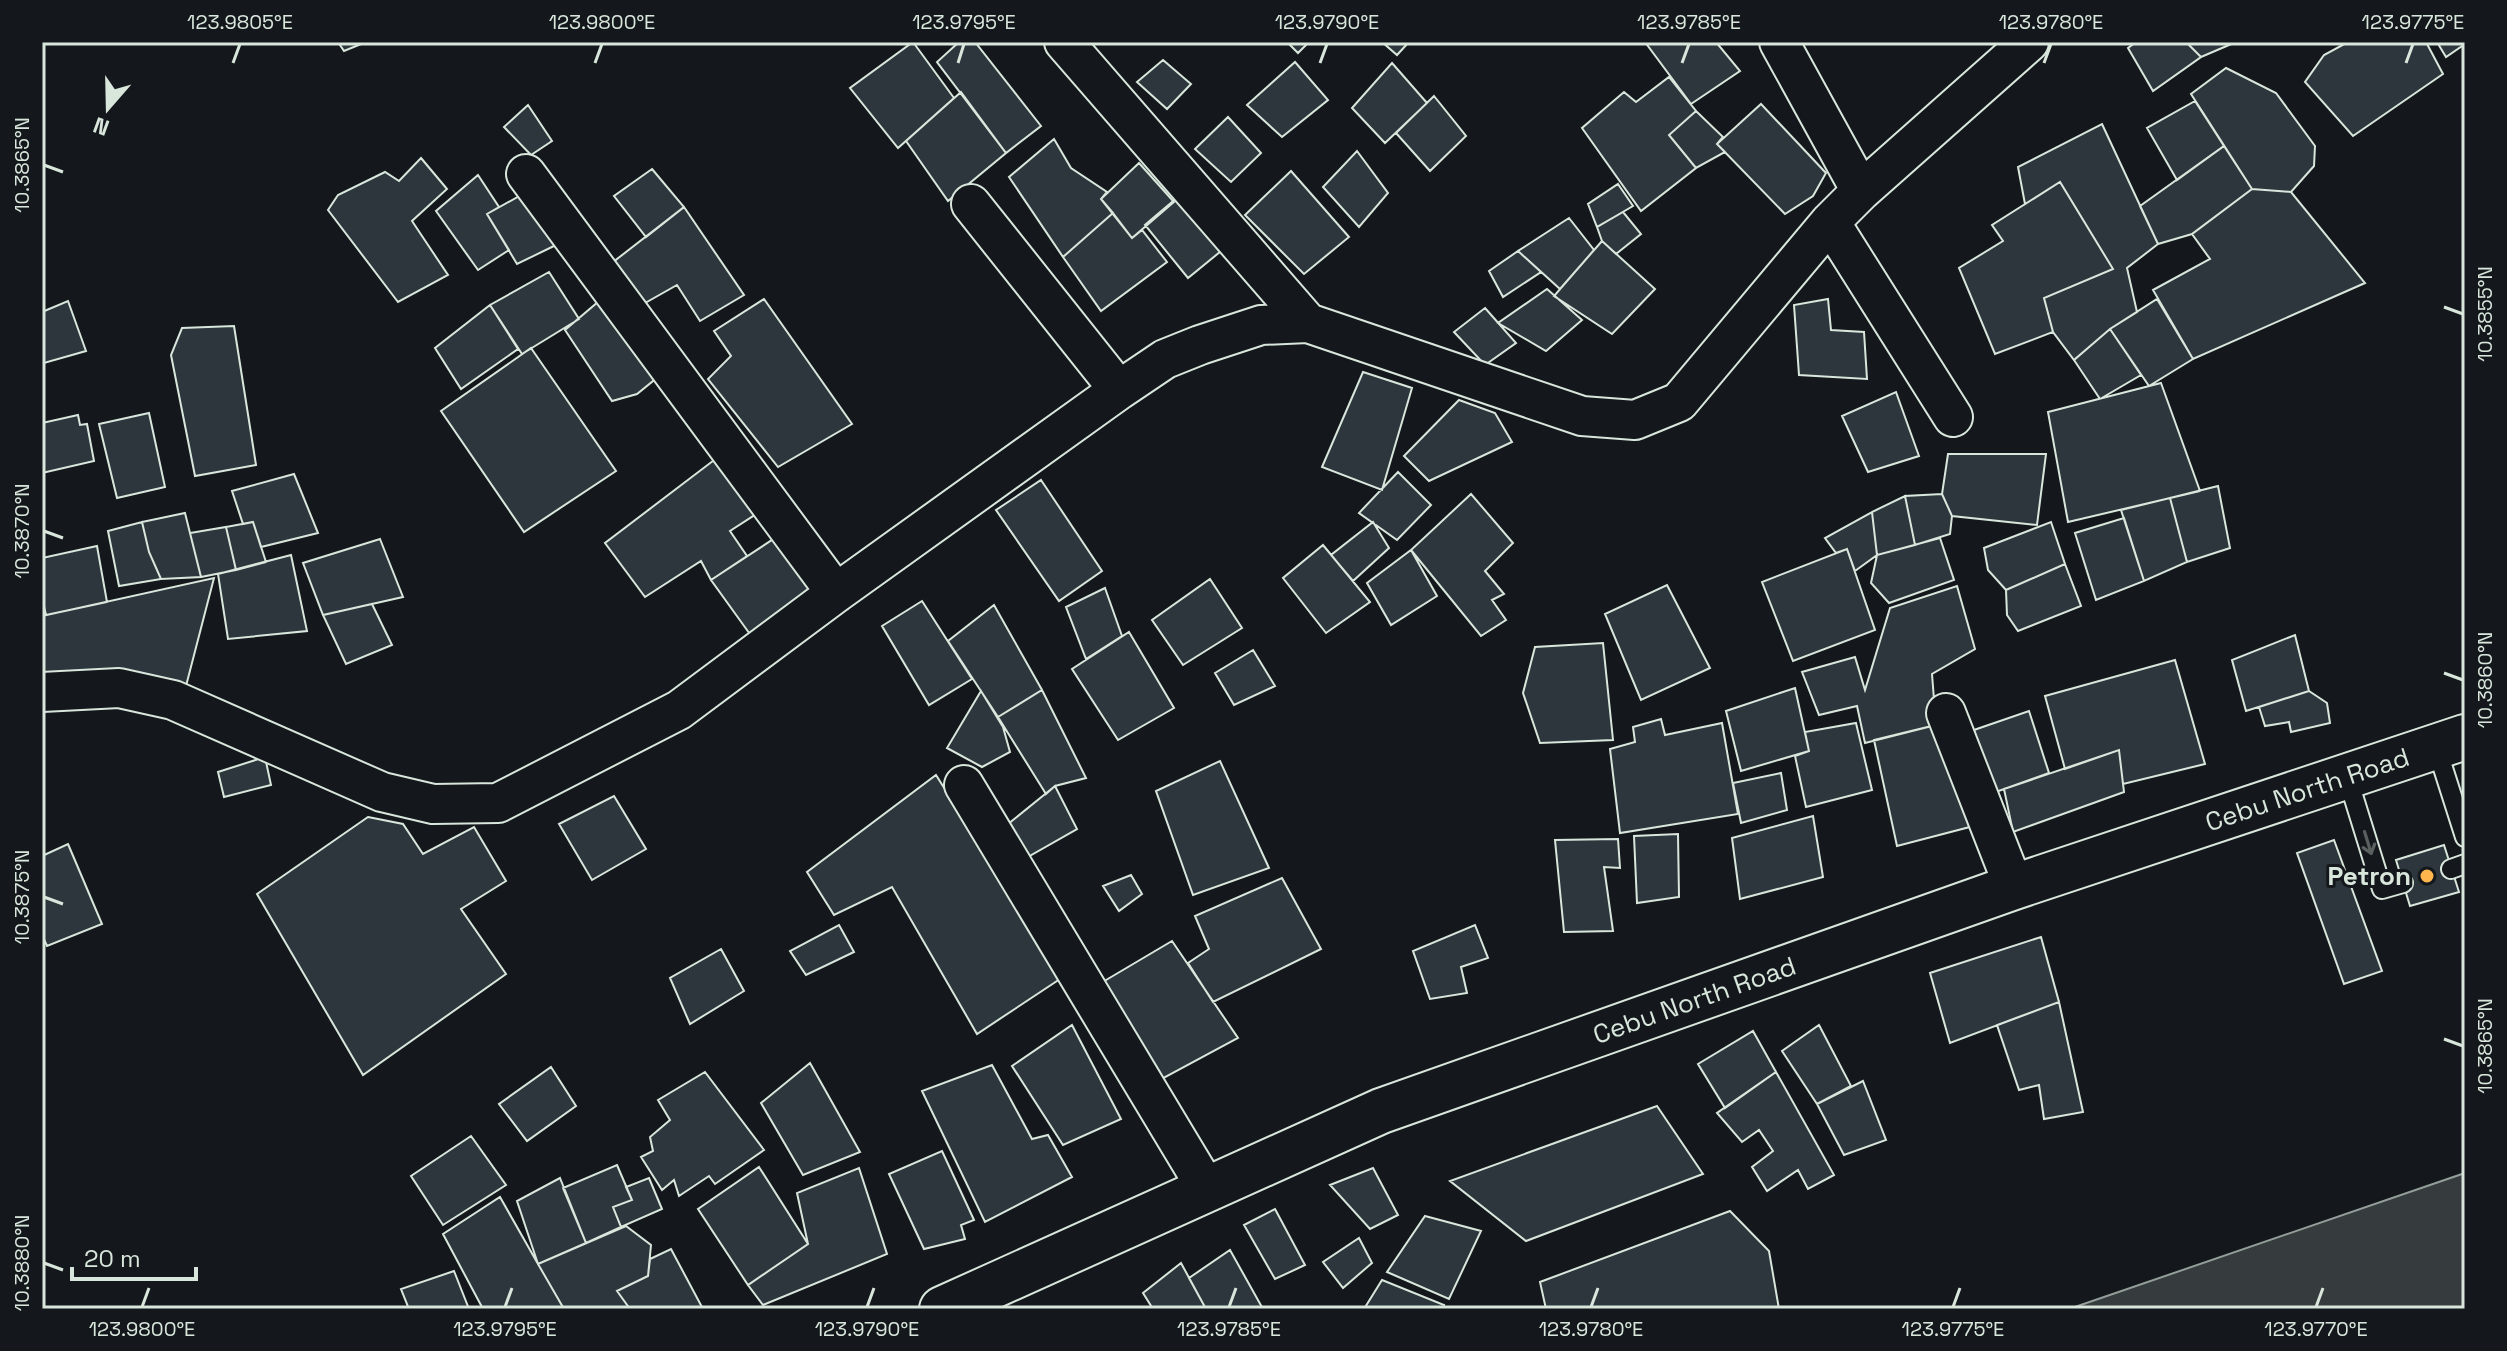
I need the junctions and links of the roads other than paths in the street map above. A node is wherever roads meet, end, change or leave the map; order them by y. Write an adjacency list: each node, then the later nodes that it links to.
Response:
1 (1064, 42): 8 (street)
2 (1779, 42): 5 (street)
3 (2029, 42): 5 (street)
4 (526, 174): 11 (street)
5 (1861, 191): 7 (street)
6 (971, 204): 9 (street)
7 (1830, 222): 8 (street); 10 (street)
8 (1308, 323): 9 (street)
9 (1119, 390): 11 (street)
10 (1953, 417)
11 (836, 593): 12 (street)
12 (42, 692)
13 (1946, 713): 19 (street)
14 (2451, 742): 15 (main road, Cebu North Road); 17 (lane)
15 (2347, 776): 18 (lane, one-way to 18); 19 (main road, Cebu North Road)
16 (964, 785): 20 (street)
17 (2465, 837)
18 (2403, 883)
19 (2014, 887): 20 (main road, Cebu North Road)
20 (1207, 1189): 21 (main road, Cebu North Road)
21 (942, 1309)

